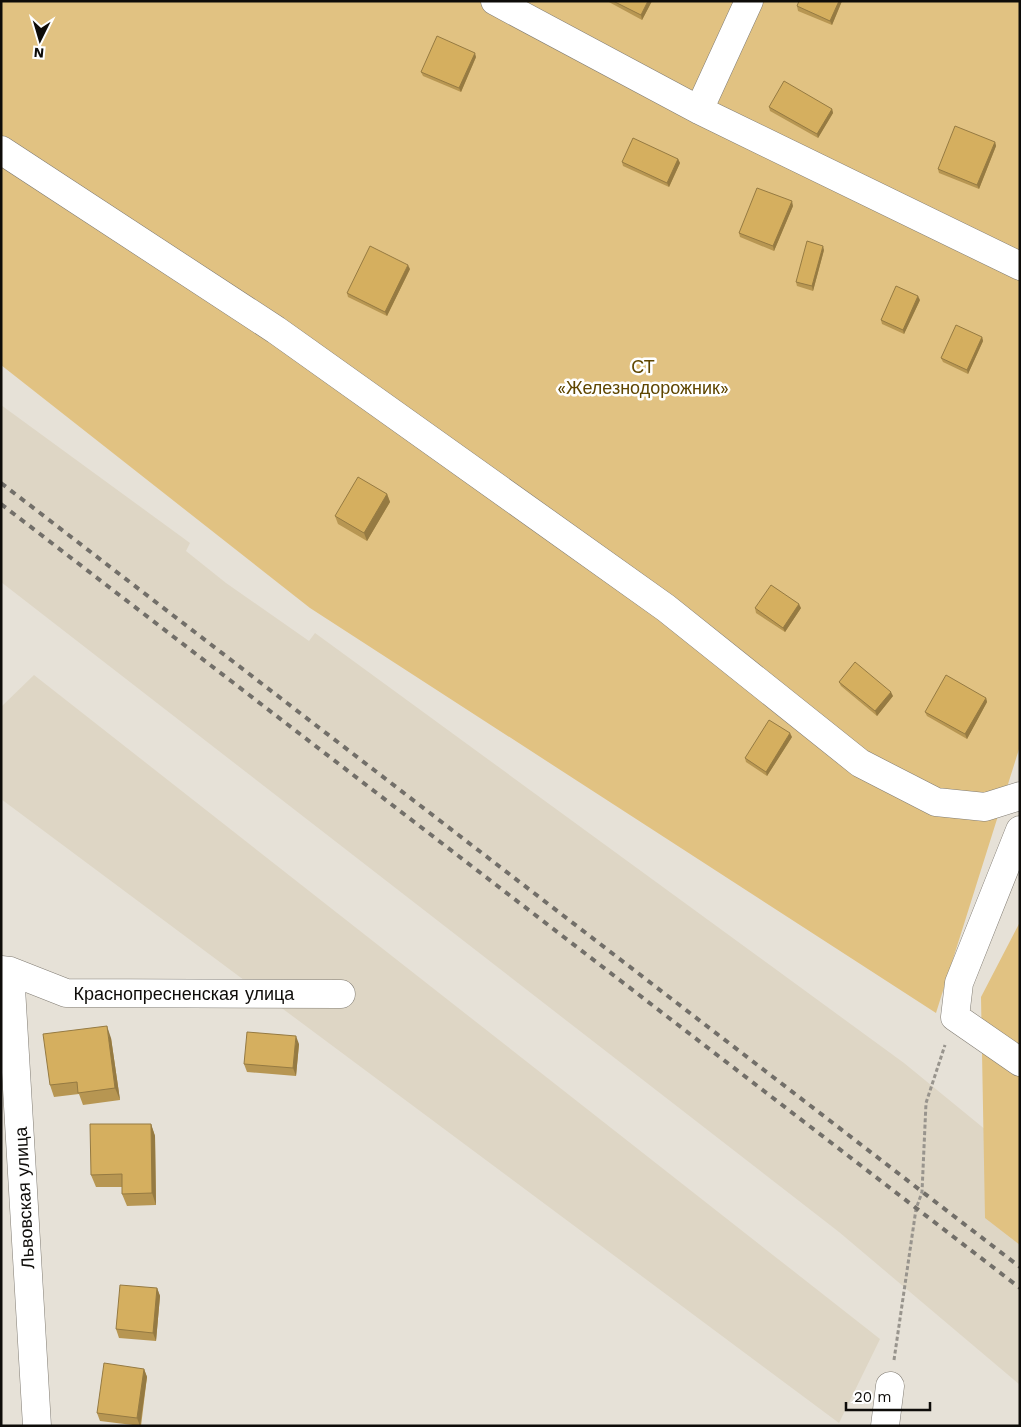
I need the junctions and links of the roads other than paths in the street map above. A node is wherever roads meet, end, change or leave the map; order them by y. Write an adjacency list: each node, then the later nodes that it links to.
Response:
1 (495, 1): 3 (street)
2 (749, 1): 3 (street)
3 (699, 110): 5 (street)
4 (1, 150): 6 (street)
5 (1020, 266)
6 (1020, 796)
7 (1020, 830): 10 (street)
8 (6, 970): 9 (street, Краснопресненская улица); 12 (street, Львовская улица)
9 (340, 994)
10 (1020, 1062)
11 (890, 1386): 13 (street)
12 (37, 1426)
13 (885, 1426)

